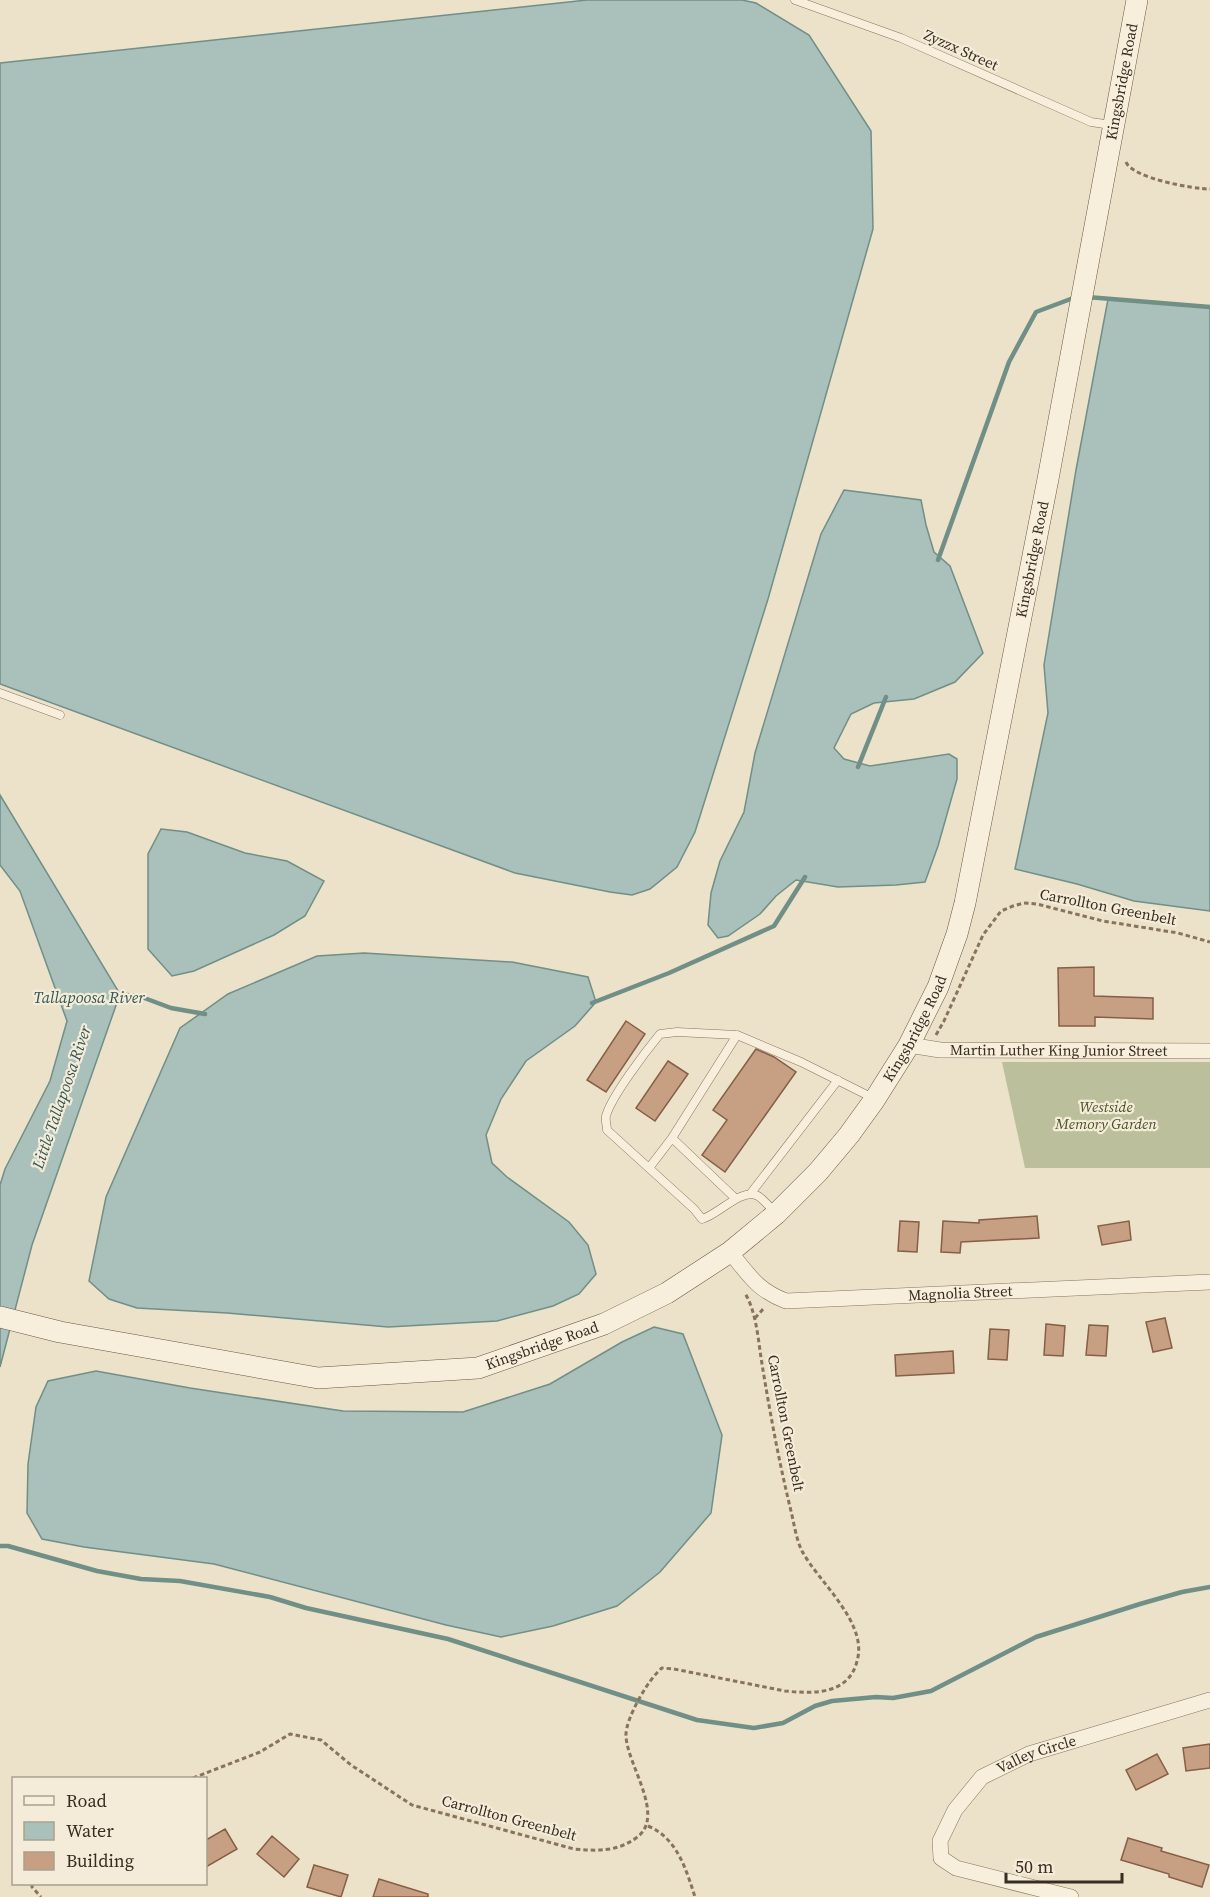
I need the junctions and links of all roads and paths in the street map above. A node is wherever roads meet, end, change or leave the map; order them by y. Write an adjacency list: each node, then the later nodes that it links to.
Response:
1 (795, 0): 3 (lane, Zyzzx Street)
2 (1137, 0): 3 (street, Kingsbridge Road)
3 (1114, 126): 11 (street, Kingsbridge Road)
4 (1125, 156): 5 (path)
5 (1210, 189)
6 (0, 693): 7 (lane)
7 (60, 714)
8 (1210, 942): 10 (path, Carrollton Greenbelt)
9 (736, 1035): 13 (lane); 15 (lane); 16 (lane)
10 (934, 1038)
11 (909, 1045): 12 (street, Martin Luther King Junior Street); 14 (street, Kingsbridge Road)
12 (1210, 1051)
13 (838, 1080): 14 (lane); 17 (lane)
14 (875, 1099): 19 (street, Kingsbridge Road)
15 (672, 1138): 16 (lane); 18 (lane)
16 (649, 1168): 18 (lane)
17 (751, 1193): 18 (lane); 19 (lane)
18 (736, 1199)
19 (776, 1214): 20 (street, Kingsbridge Road)
20 (730, 1252): 21 (street, Magnolia Street); 24 (street, Kingsbridge Road)
21 (1210, 1282)
22 (740, 1287): 25 (path, Carrollton Greenbelt)
23 (767, 1305): 25 (path)
24 (0, 1317)
25 (754, 1318): 28 (path, Carrollton Greenbelt)
26 (1210, 1701): 32 (street, Valley Circle)
27 (199, 1777): 28 (path, Carrollton Greenbelt)
28 (648, 1826): 31 (path)
29 (32, 1885): 30 (path)
30 (41, 1897)
31 (695, 1897)
32 (1071, 1897)

